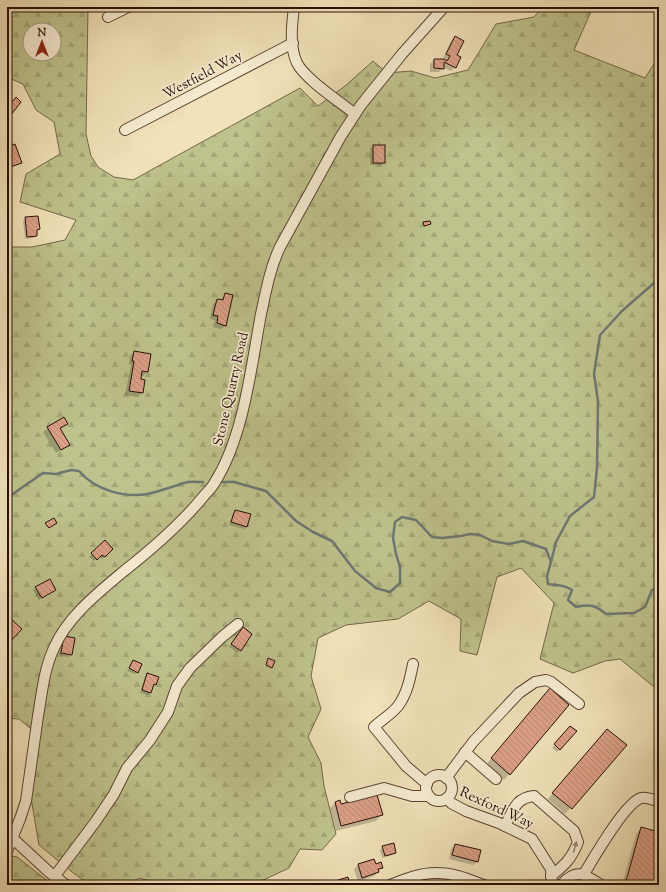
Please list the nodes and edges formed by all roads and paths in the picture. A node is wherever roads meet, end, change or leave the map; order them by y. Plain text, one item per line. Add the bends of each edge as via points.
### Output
1 (128, 7) edge
2 (294, 7) edge
3 (444, 7) edge
4 (108, 17) dead end
5 (293, 43) junction
6 (355, 114) junction
7 (125, 130) dead end
8 (238, 624) dead end
9 (413, 664) dead end
10 (579, 704) dead end
11 (465, 752) junction
12 (446, 778) junction
13 (496, 779) dead end
14 (427, 784) junction
15 (429, 796) junction
16 (350, 797) dead end
17 (447, 798) junction
18 (659, 802) edge
19 (505, 826) junction
20 (9, 835) edge
21 (7, 851) edge
22 (584, 874) junction
23 (54, 877) junction
24 (552, 880) edge
25 (66, 885) edge
26 (390, 885) edge
27 (484, 885) edge
28 (561, 885) edge
29 (601, 885) edge

1 - 4 street
2 - 5 street
3 - 6 street, Stone Quarry Road via 402,54
5 - 6 street via 297,63 303,71
5 - 7 street, Westfield Way
6 - 20 street, Stone Quarry Road via 274,261 243,410 232,450 215,483 190,513 77,614 54,647 43,685 26,801 20,819
8 - 23 street via 190,668 177,686 168,712 154,734 128,768 96,821
9 - 14 street via 408,687 397,706 374,727 406,766
10 - 11 street via 551,682 535,682 519,693
11 - 12 street
11 - 13 street
12 - 14 street, Rexford Way via 437,775
12 - 17 street, Rexford Way via 452,786
14 - 15 street
15 - 16 street, Rexford Way via 412,796 384,788
15 - 17 street, Rexford Way via 441,801
17 - 19 street, Rexford Way via 466,811
18 - 22 street via 641,798 631,805 604,840
19 - 24 street, Rexford Way via 532,839 551,869
24 -> 19 street via 573,854 578,842 574,831 534,796 521,800 513,808
20 - 21 street, Stone Quarry Road
20 - 23 street
22 - 28 street via 576,874
22 - 29 street
23 - 25 street
26 - 27 street via 403,879 439,873

